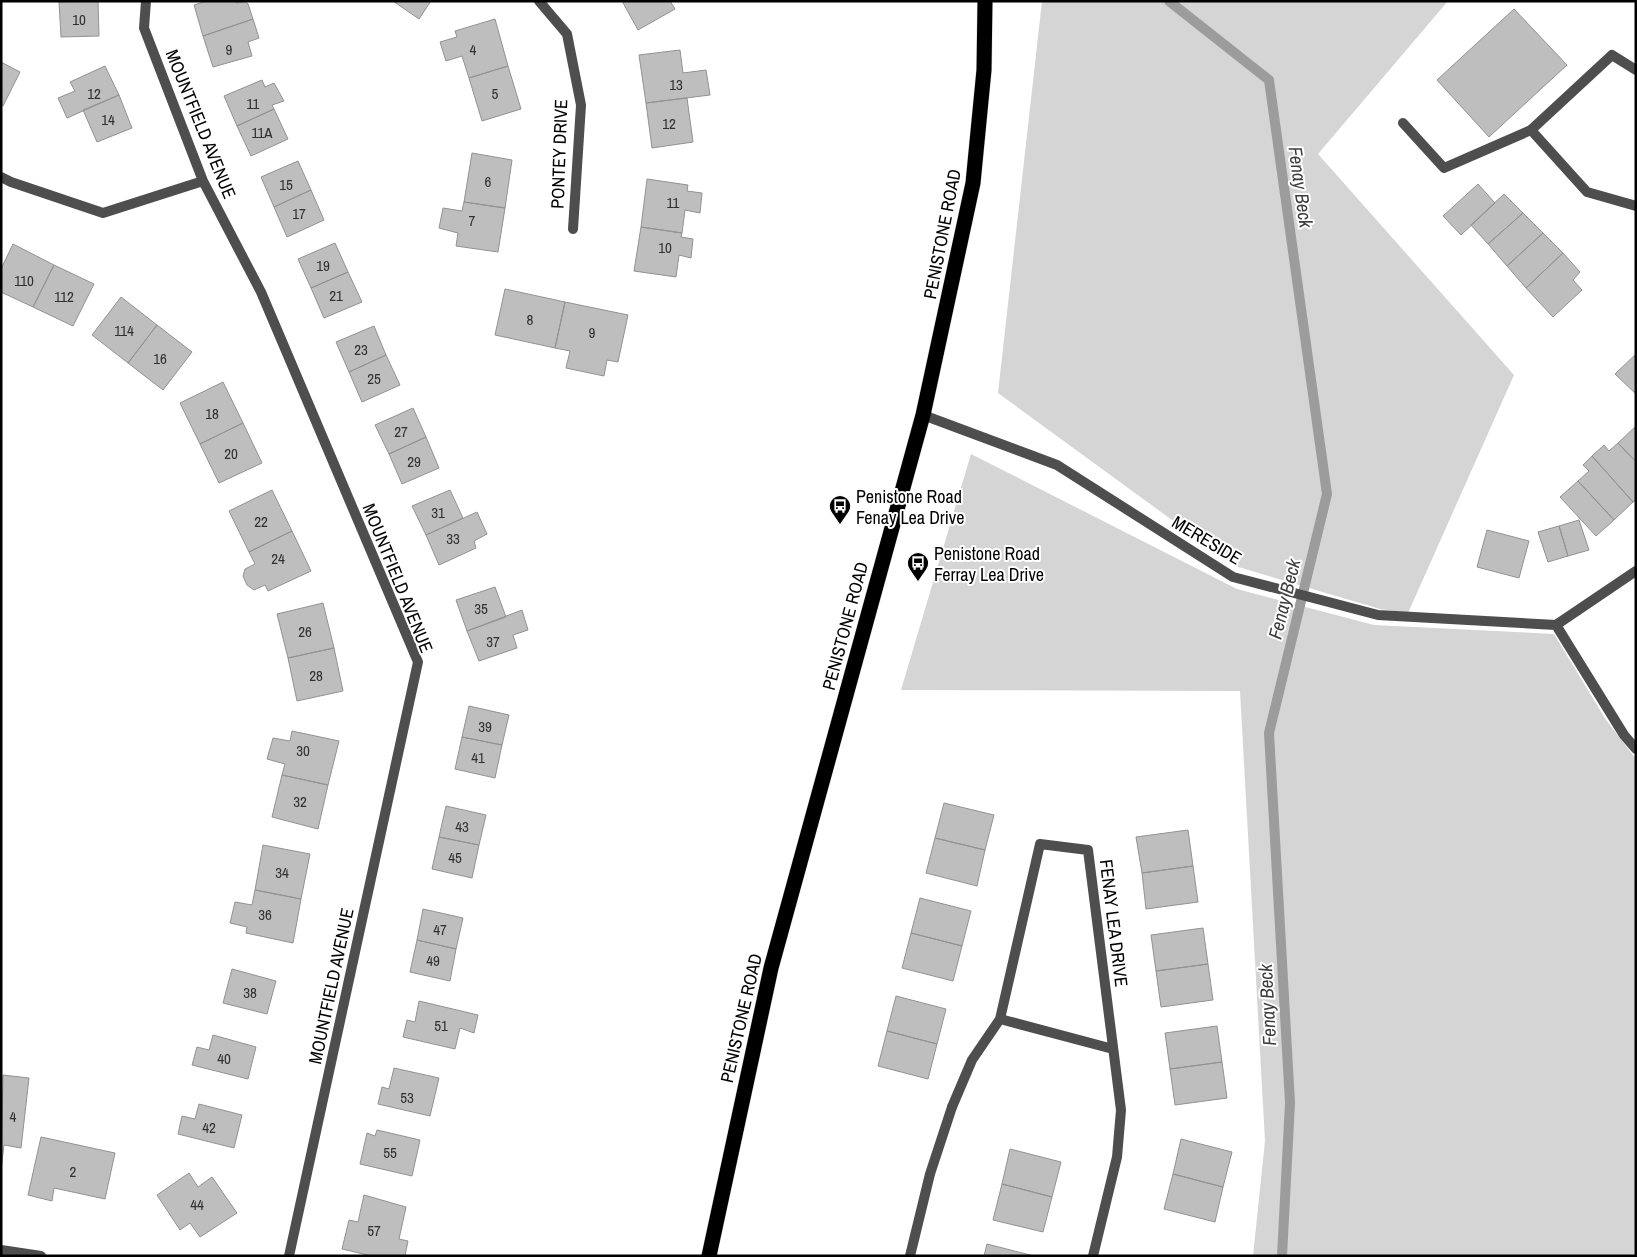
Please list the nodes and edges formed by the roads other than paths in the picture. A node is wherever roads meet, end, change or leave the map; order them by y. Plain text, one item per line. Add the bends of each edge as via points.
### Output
1 (146, 1) edge
2 (539, 1) edge
3 (985, 1) edge
4 (1636, 70) edge
5 (1403, 124) dead end
6 (1531, 130) junction
7 (1, 177) edge
8 (203, 181) junction
9 (1636, 206) edge
10 (573, 229) dead end
11 (922, 415) junction
12 (1636, 571) edge
13 (1556, 625) junction
14 (1636, 749) edge
15 (1000, 1019) junction
16 (1113, 1049) junction
17 (1, 1250) edge
18 (41, 1256) edge
19 (289, 1256) edge
20 (709, 1256) edge
21 (910, 1256) edge
22 (1093, 1256) edge

1 - 8 street, MOUNTFIELD AVENUE via 144,28
2 - 10 street, PONTEY DRIVE via 567,34 581,105
3 - 11 highway, PENISTONE ROAD via 984,70 973,184
4 - 6 street via 1612,55
5 - 6 street via 1444,168
6 - 9 street via 1587,192
7 - 8 street via 103,213
8 - 19 street, MOUNTFIELD AVENUE via 261,292 418,662
11 - 13 street, MERESIDE via 1057,465 1233,577 1378,615
11 - 20 highway, PENISTONE ROAD via 771,968
12 - 13 street
13 - 14 street
15 - 16 street
15 - 16 street, FENAY LEA DRIVE via 1040,844 1088,850
15 - 21 street, FENAY LEA DRIVE via 972,1060 952,1107 930,1174
16 - 22 street, FENAY LEA DRIVE via 1121,1110 1117,1157
17 - 18 street

